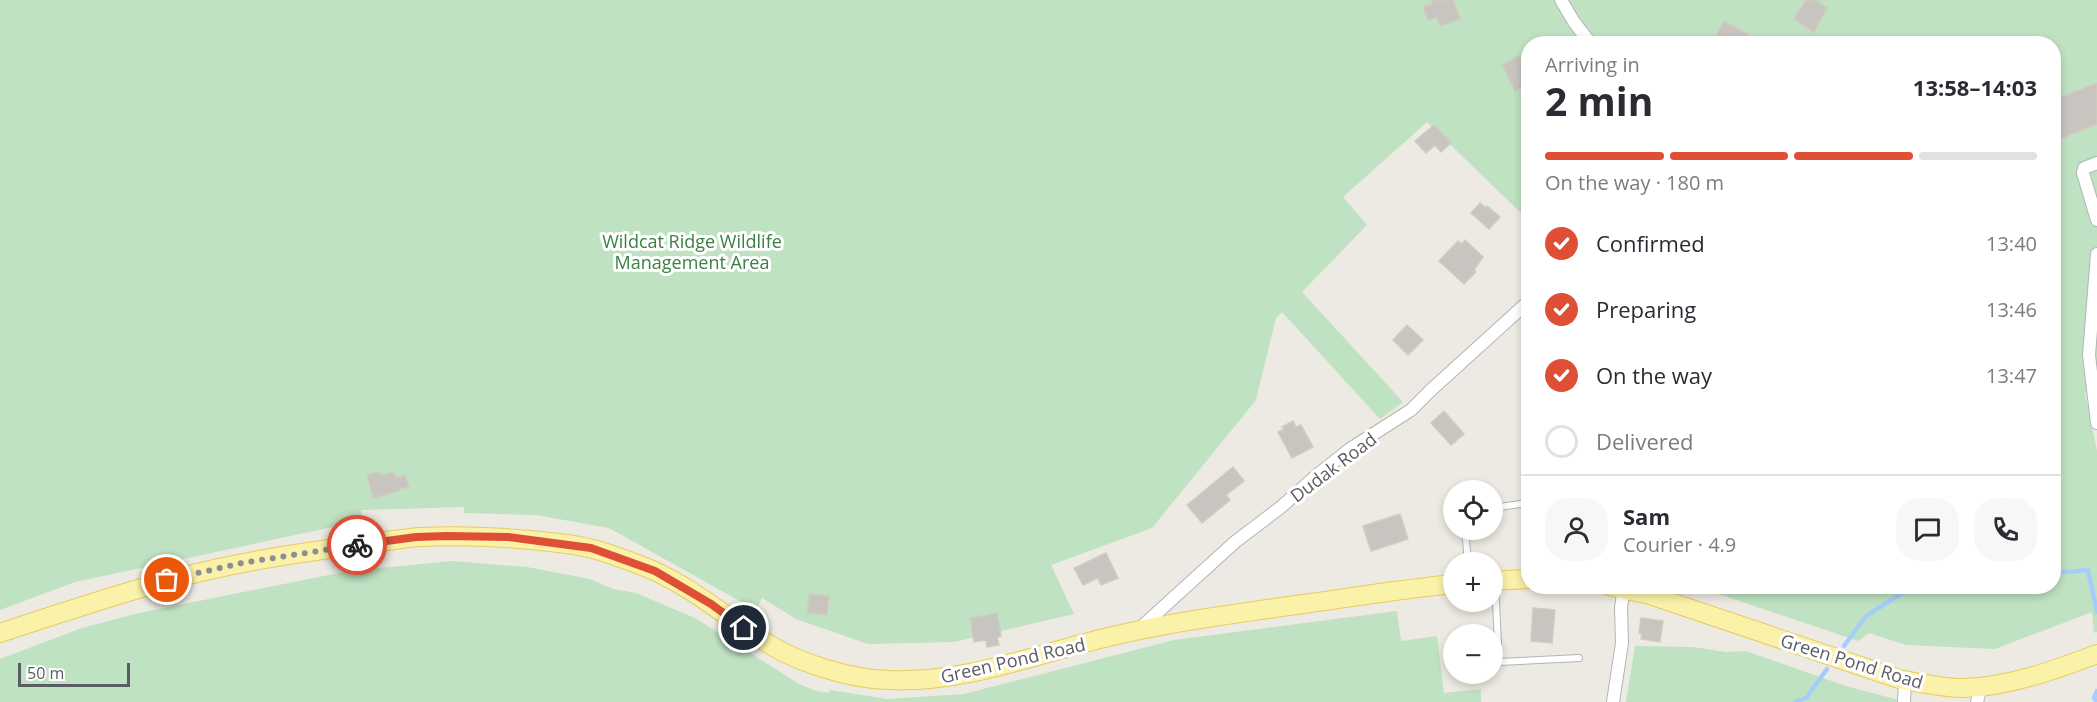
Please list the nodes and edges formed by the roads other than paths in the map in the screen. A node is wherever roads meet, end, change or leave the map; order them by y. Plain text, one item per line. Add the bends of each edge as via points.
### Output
1 (1561, 0) edge
2 (1585, 36) edge
3 (2097, 163) edge
4 (2097, 220) edge
5 (2097, 254) edge
6 (2094, 304) edge
7 (1521, 308) edge
8 (2097, 423) edge
9 (1521, 504) edge
10 (1503, 506) edge
11 (1521, 579) edge
12 (1503, 580) edge
13 (1443, 585) edge
14 (1620, 594) edge
15 (1646, 594) edge
16 (1495, 612) edge
17 (1137, 630) junction
18 (0, 633) edge
19 (2097, 654) edge
20 (1579, 658) dead end
21 (1905, 680) junction
22 (1979, 694) edge
23 (1613, 702) edge
24 (1904, 702) edge

1 - 2 street
3 - 4 street via 2084,168 2083,173
5 - 6 street
6 - 8 street via 2088,355
7 - 17 street, Dudak Road via 1411,410 1316,476
9 - 10 lane
11 - 12 main road
13 - 17 main road, Green Pond Road
14 - 23 street via 1622,643
15 - 21 main road, Green Pond Road
16 - 20 lane via 1499,662
17 - 18 main road, Green Pond Road via 976,672 921,680 884,680 851,675 777,649 655,571 591,548 508,537 447,536 416,537 242,563 132,590
19 - 22 main road, Green Pond Road
21 - 22 main road, Green Pond Road
21 - 24 street

